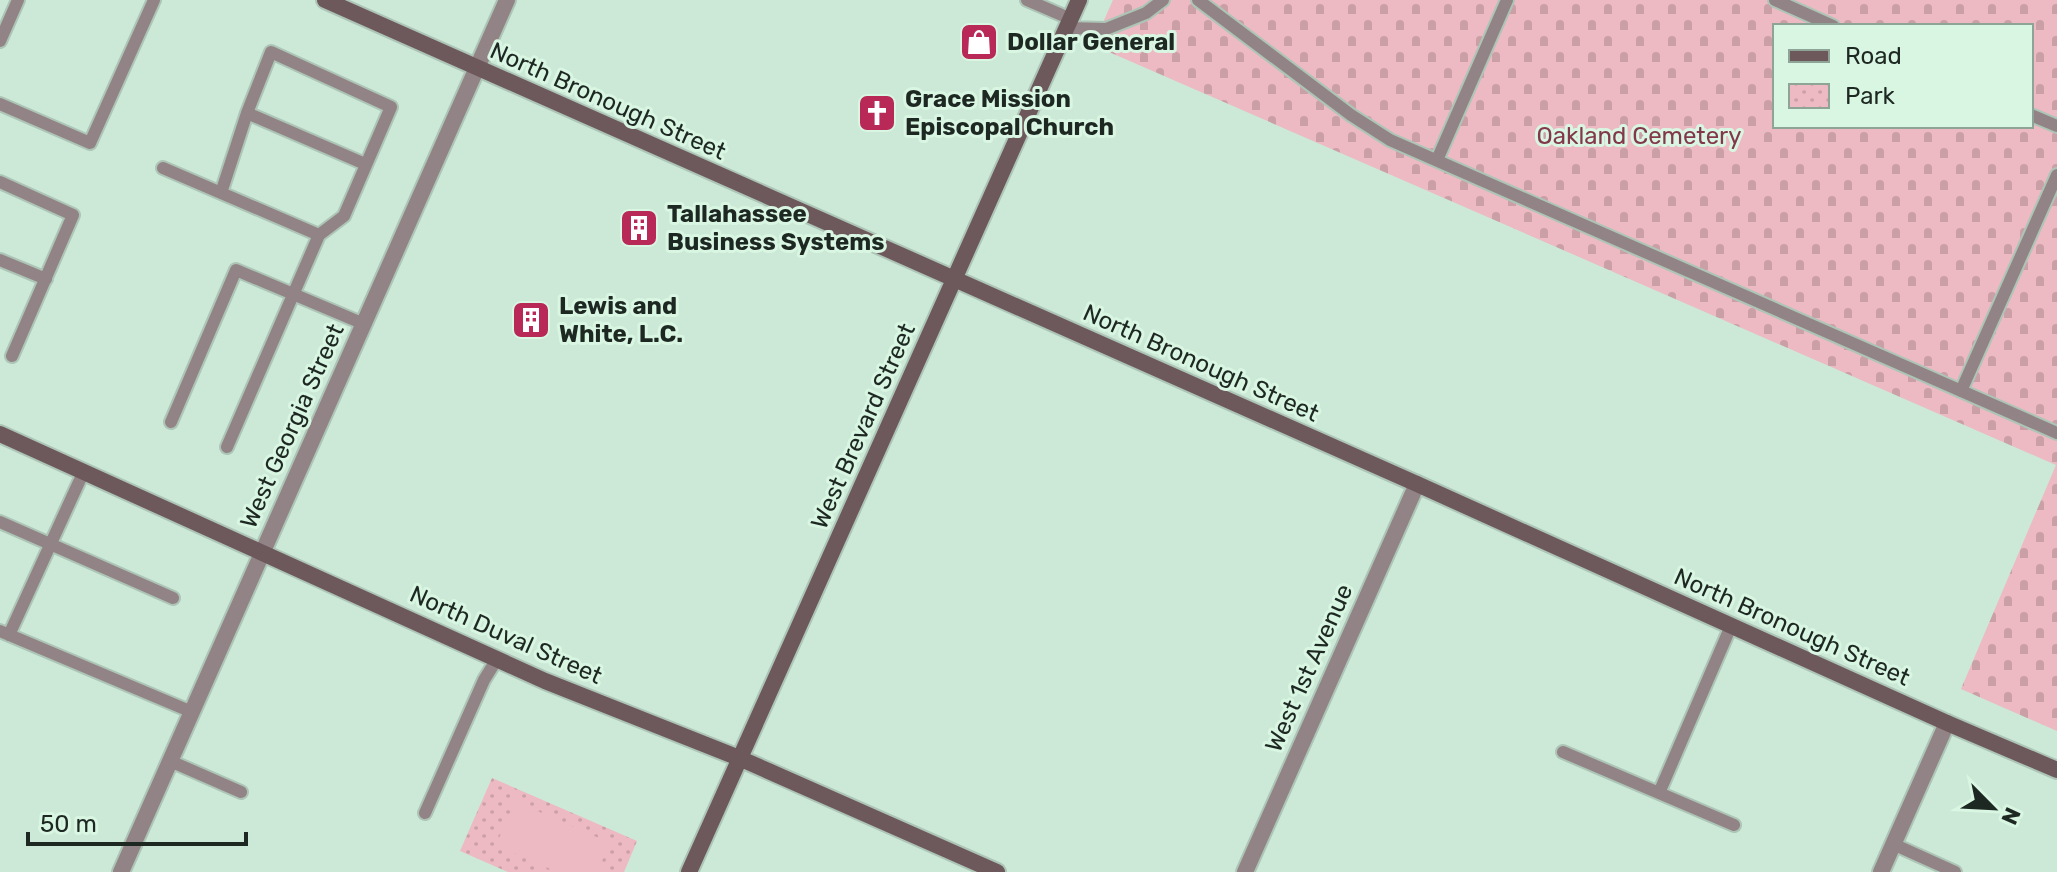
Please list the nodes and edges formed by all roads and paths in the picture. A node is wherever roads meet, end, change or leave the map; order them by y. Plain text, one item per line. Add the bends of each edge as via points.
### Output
1 (18, 0) edge
2 (154, 0) edge
3 (325, 0) edge
4 (507, 0) edge
5 (1027, 0) edge
6 (1079, 0) edge
7 (1163, 0) edge
8 (1198, 0) edge
9 (1507, 0) edge
10 (1775, 0) edge
11 (1069, 23) junction
12 (1829, 24) edge
13 (0, 41) edge
14 (476, 69) junction
15 (0, 104) edge
16 (247, 113) junction
17 (2033, 116) edge
18 (2057, 126) edge
19 (1437, 160) junction
20 (365, 164) junction
21 (163, 168) dead end
22 (2057, 175) edge
23 (0, 182) edge
24 (221, 193) junction
25 (319, 235) junction
26 (0, 260) edge
27 (46, 279) junction
28 (956, 280) junction
29 (293, 294) junction
30 (364, 324) junction
31 (12, 356) dead end
32 (1961, 391) junction
33 (171, 422) dead end
34 (2057, 433) edge
35 (0, 434) edge
36 (227, 447) dead end
37 (84, 471) junction
38 (1417, 484) junction
39 (0, 522) edge
40 (50, 544) junction
41 (262, 553) junction
42 (173, 598) dead end
43 (1731, 626) junction
44 (4, 633) edge
45 (497, 659) junction
46 (192, 712) junction
47 (1947, 723) junction
48 (1563, 752) dead end
49 (739, 758) junction
50 (170, 761) junction
51 (2057, 770) edge
52 (241, 792) dead end
53 (1659, 793) junction
54 (425, 813) dead end
55 (1734, 825) dead end
56 (1893, 844) junction
57 (121, 872) edge
58 (689, 872) edge
59 (997, 872) edge
60 (1245, 872) edge
61 (1881, 872) edge
62 (1955, 872) edge

1 - 13 lane
2 - 15 lane via 90,143
3 - 14 main road, North Bronough Street
4 - 14 street, West Georgia Street
5 - 11 lane
6 - 11 main road, West Brevard Street
7 - 11 lane via 1106,29
8 - 19 lane via 1351,115 1390,140
9 - 19 lane
10 - 12 lane
11 - 28 main road, West Brevard Street
14 - 28 main road, North Bronough Street
14 - 30 street, West Georgia Street
16 - 20 lane
16 - 20 lane via 271,52 391,107
16 - 24 lane
17 - 18 lane
19 - 32 lane
20 - 25 lane via 344,216
21 - 24 lane
22 - 32 lane
23 - 27 lane via 73,215
24 - 25 lane
25 - 29 lane
26 - 27 lane
27 - 31 lane
28 - 38 main road, North Bronough Street
28 - 49 main road, West Brevard Street
29 - 30 lane
29 - 33 lane via 236,270
29 - 36 lane
30 - 41 street, West Georgia Street
32 - 34 lane
35 - 37 main road, North Duval Street
37 - 40 lane
37 - 41 main road, North Duval Street
38 - 43 main road, North Bronough Street
38 - 60 street, West 1st Avenue
39 - 40 lane
40 - 42 lane
40 - 44 lane
41 - 45 main road, North Duval Street
41 - 46 street, West Georgia Street
43 - 47 main road, North Bronough Street
43 - 53 lane
44 - 46 lane
45 - 49 main road, North Duval Street
45 - 54 lane
46 - 50 street, West Georgia Street
47 - 51 main road, North Bronough Street
47 - 56 street
48 - 53 lane
49 - 58 main road, West Brevard Street
49 - 59 main road, North Duval Street
50 - 52 lane
50 - 57 street, West Georgia Street
53 - 55 lane
56 - 61 street
56 - 62 lane

